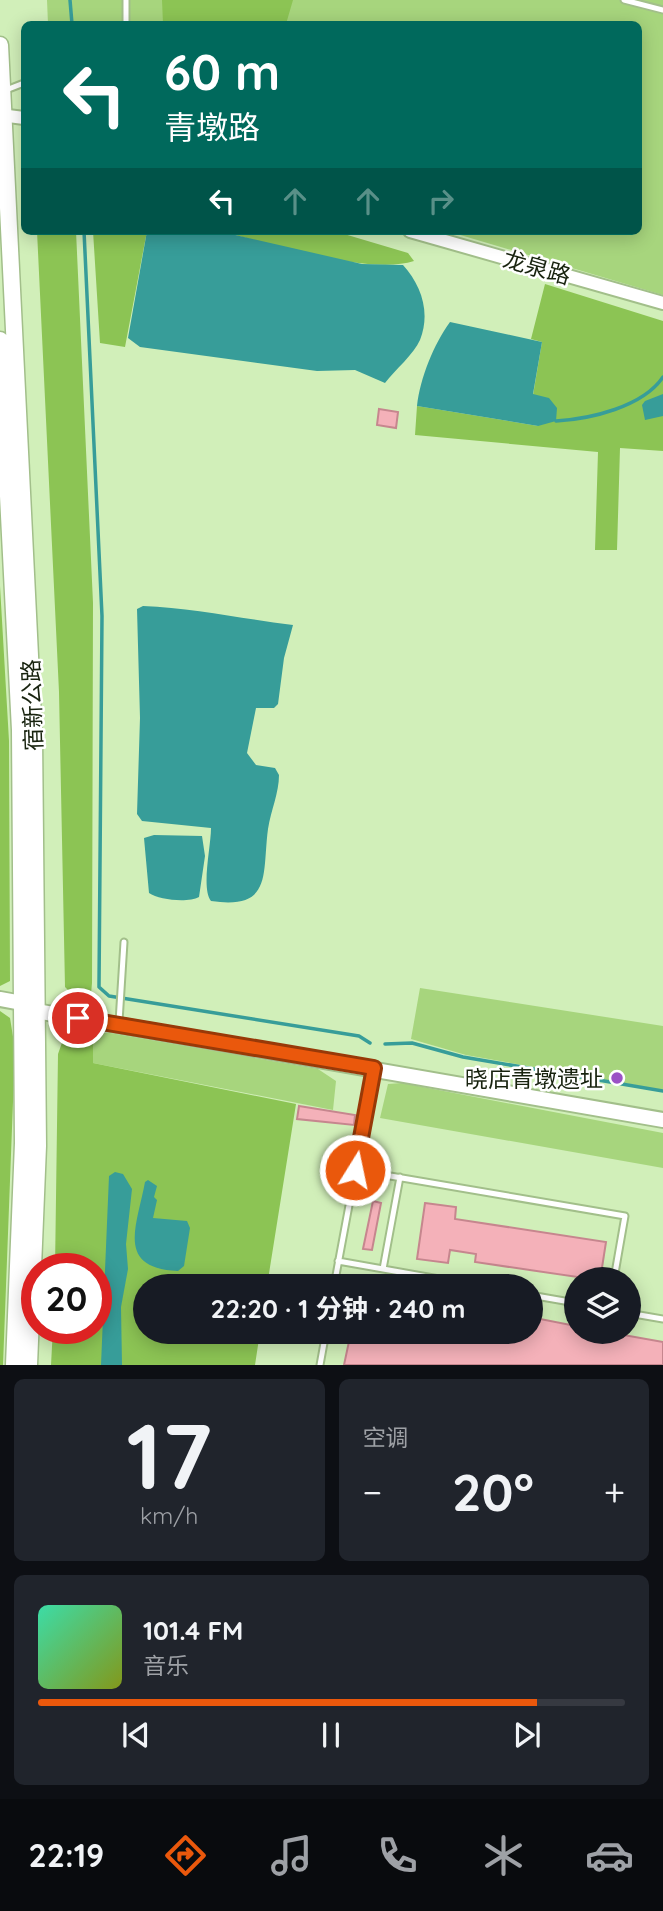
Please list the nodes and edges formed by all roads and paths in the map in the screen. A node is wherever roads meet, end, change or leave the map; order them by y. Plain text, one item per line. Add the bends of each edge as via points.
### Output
1 (126, 0) edge
2 (624, 0) edge
3 (663, 10) edge
4 (126, 21) edge
5 (0, 45) edge
6 (21, 84) edge
7 (1, 92) edge
8 (2, 115) edge
9 (21, 118) edge
10 (424, 235) edge
11 (663, 303) edge
12 (0, 340) edge
13 (124, 942) dead end
14 (0, 999) edge
15 (29, 1007) junction
16 (119, 1025) junction
17 (374, 1068) junction
18 (663, 1120) edge
19 (355, 1170) junction
20 (400, 1177) junction
21 (338, 1261) junction
22 (616, 1267) edge
23 (383, 1269) junction
24 (336, 1274) edge
25 (411, 1274) edge
26 (543, 1297) edge
27 (564, 1301) edge
28 (641, 1315) edge
29 (663, 1319) edge
30 (324, 1344) edge
31 (14, 1365) edge
32 (29, 1365) edge
33 (320, 1365) edge

1 - 4 lane
2 - 3 lane
5 - 7 highway, 宿新公路
6 - 7 lane
7 - 8 highway, 宿新公路
8 - 9 street
8 - 15 highway, 宿新公路 via 34,737
10 - 11 street, 龙泉路
12 - 15 highway, 宿新公路
13 - 16 lane
14 - 15 main road
15 - 16 main road
15 - 31 highway, 宿新公路
15 - 32 highway, 宿新公路 via 38,1146
16 - 17 main road
17 - 18 main road
17 - 19 lane
19 - 20 lane
19 - 21 lane
20 - 22 lane via 625,1216
20 - 23 lane
21 - 23 lane
21 - 24 lane
23 - 25 lane
26 - 27 lane
28 - 29 lane
30 - 33 lane

